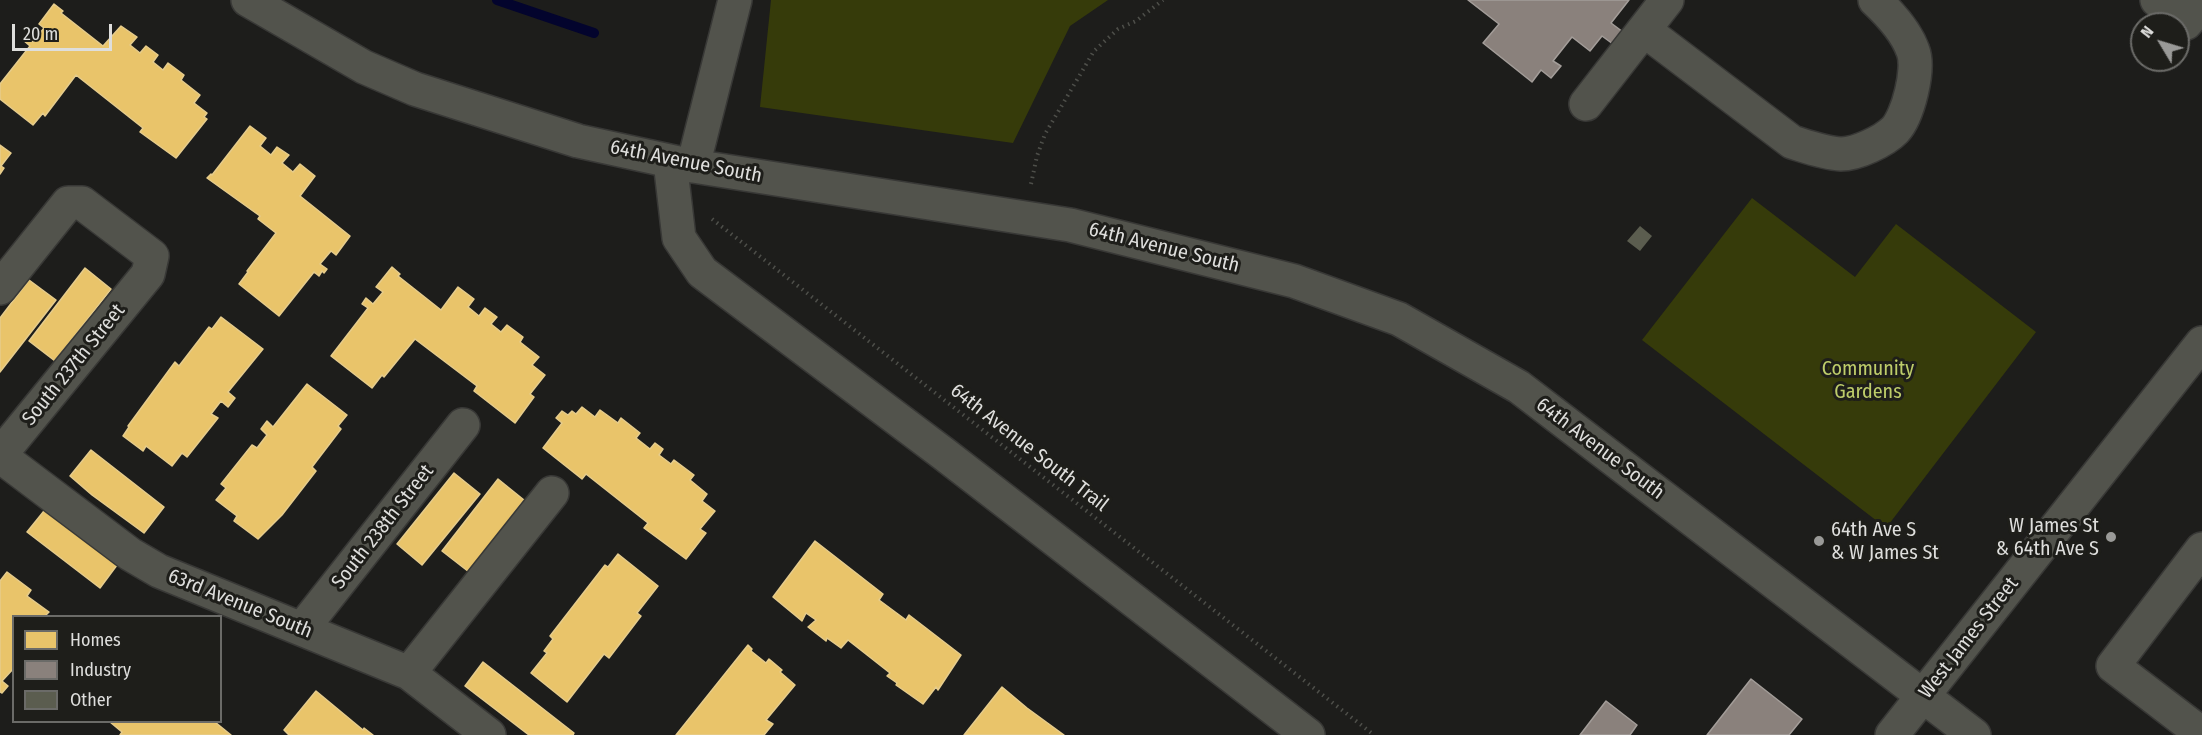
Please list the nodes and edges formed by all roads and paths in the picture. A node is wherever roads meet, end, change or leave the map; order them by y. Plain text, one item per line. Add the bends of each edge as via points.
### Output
1 (248, 0) edge
2 (735, 0) edge
3 (1163, 0) edge
4 (1667, 0) edge
5 (1875, 0) edge
6 (2157, 0) edge
7 (2194, 13) edge
8 (1644, 30) junction
9 (1586, 105) dead end
10 (682, 163) junction
11 (1023, 217) junction
12 (710, 218) dead end
13 (0, 288) edge
14 (2202, 343) edge
15 (463, 425) dead end
16 (0, 455) edge
17 (552, 493) dead end
18 (2202, 549) edge
19 (302, 629) junction
20 (410, 673) junction
21 (1923, 696) junction
22 (2197, 718) edge
23 (489, 735) edge
24 (1308, 735) edge
25 (1374, 735) edge
26 (1892, 735) edge
27 (1974, 735) edge

1 - 10 street, 64th Avenue South via 364,67 415,90 578,141
2 - 10 street
3 - 11 path via 1136,21 1118,29 1094,51 1045,134
4 - 8 street
5 - 8 street via 1893,17 1914,52 1914,79 1896,128 1876,144 1844,154 1792,142
6 - 7 street
8 - 9 street
10 - 11 street, 64th Avenue South
10 - 24 street via 680,238 702,272
11 - 21 street, 64th Avenue South via 1070,225 1294,281 1399,319 1519,387
12 - 25 path, 64th Avenue South Trail
13 - 16 street, South 237th Street via 68,203 82,203 152,256 148,274
14 - 21 street, West James Street
15 - 19 street, South 238th Street
16 - 19 street, 63rd Avenue South via 130,554 159,571
17 - 20 street
18 - 22 street via 2113,666
19 - 20 street, 63rd Avenue South
20 - 23 street, 63rd Avenue South
21 - 26 street, West James Street
21 - 27 street, 64th Avenue South

